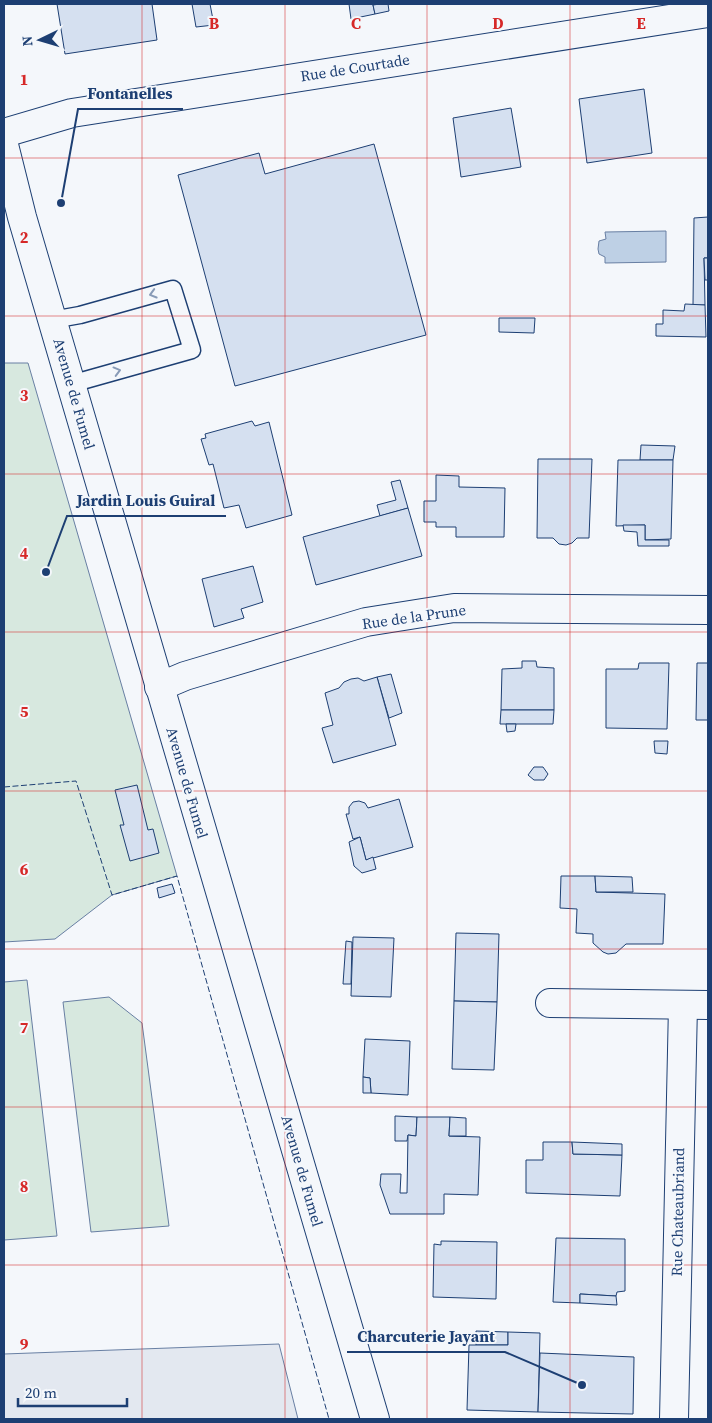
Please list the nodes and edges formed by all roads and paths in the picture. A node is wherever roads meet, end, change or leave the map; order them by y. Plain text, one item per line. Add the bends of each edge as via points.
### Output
1 (666, 12) edge
2 (708, 12) edge
3 (4, 133) edge
4 (4, 145) edge
5 (52, 320) junction
6 (71, 384) junction
7 (708, 610) edge
8 (159, 687) junction
9 (550, 1003) dead end
10 (696, 1005) edge
11 (375, 1419) edge
12 (674, 1419) edge

1 - 2 street, Rue de Courtade
1 - 3 street, Rue de Courtade via 72,113
4 - 5 street, Avenue de Fumel
5 - 6 street, Avenue de Fumel
6 -> 5 lane via 192,350 173,289
6 - 8 street, Avenue de Fumel
7 - 8 street, Rue de la Prune via 454,608 366,622 185,676
8 - 11 street, Avenue de Fumel
9 - 10 street, Rue Chateaubriand
10 - 12 street, Rue Chateaubriand

